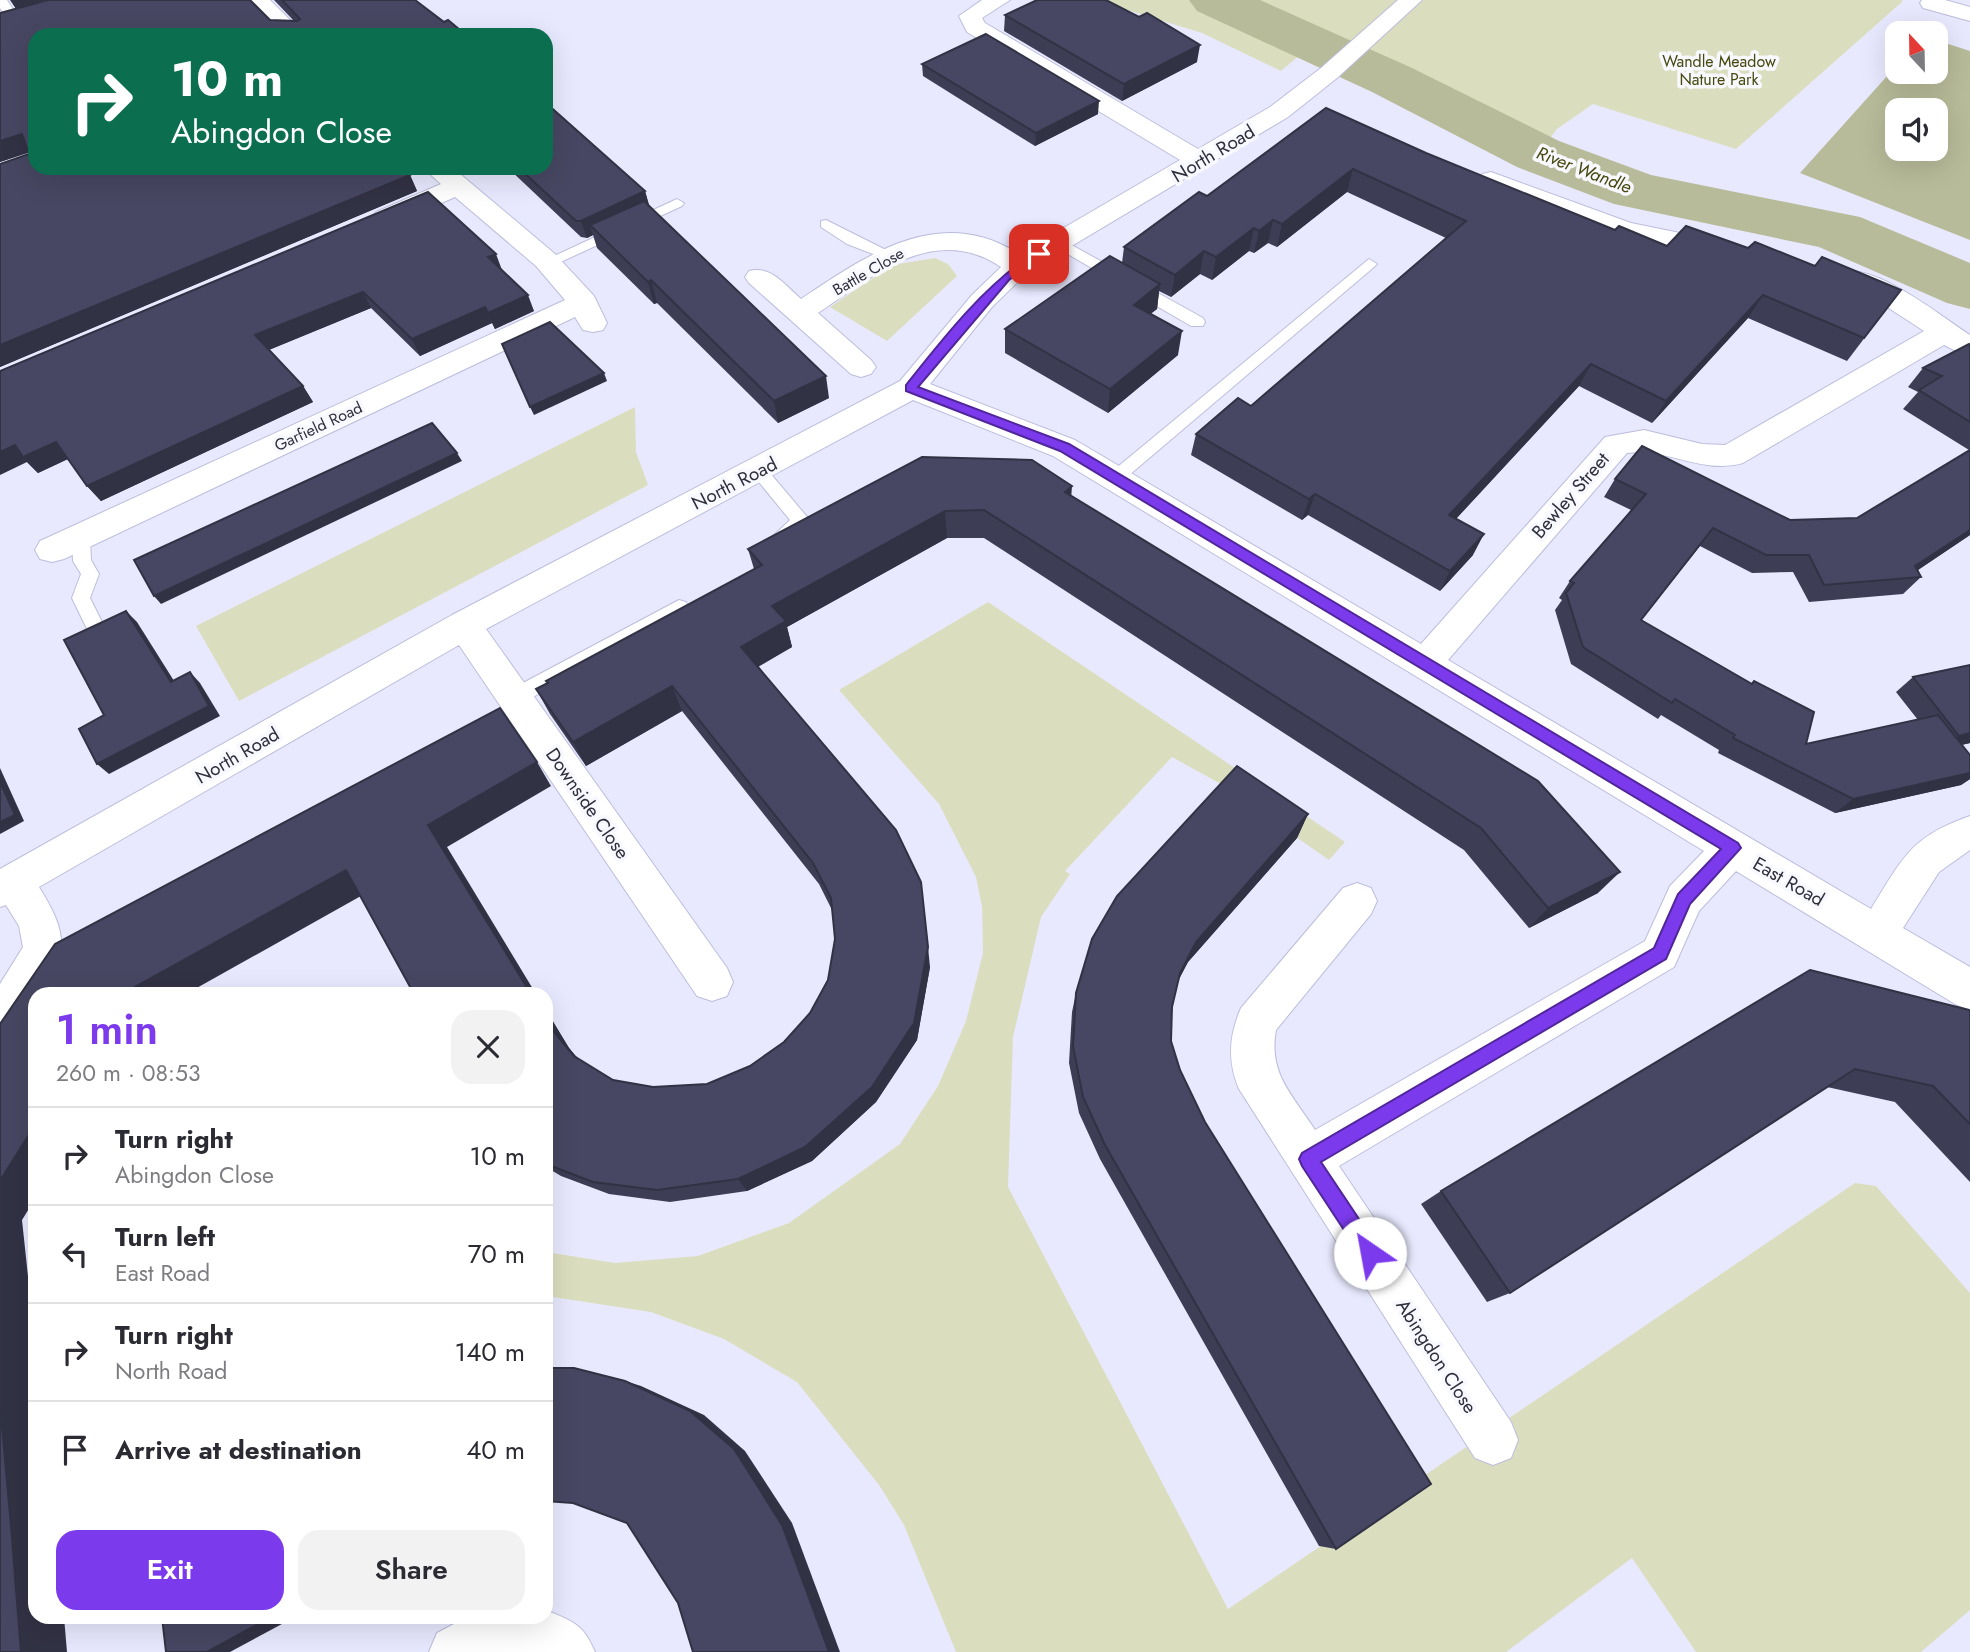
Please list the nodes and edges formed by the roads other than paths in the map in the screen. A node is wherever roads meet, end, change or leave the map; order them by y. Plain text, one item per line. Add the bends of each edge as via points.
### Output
1 (1, 0) edge
2 (257, 0) edge
3 (999, 0) edge
4 (1934, 0) edge
5 (1406, 5) edge
6 (36, 13) edge
7 (1970, 14) edge
8 (7, 21) edge
9 (286, 28) edge
10 (1200, 161) junction
11 (1470, 172) edge
12 (447, 177) edge
13 (677, 203) dead end
14 (826, 224) dead end
15 (356, 230) edge
16 (1059, 243) junction
17 (1753, 255) edge
18 (891, 256) junction
19 (547, 263) junction
20 (1369, 264) dead end
21 (1018, 266) junction
22 (1824, 271) edge
23 (759, 277) dead end
24 (800, 312) junction
25 (1197, 322) dead end
26 (1957, 340) edge
27 (861, 368) dead end
28 (911, 388) junction
29 (758, 470) junction
30 (1115, 478) junction
31 (81, 537) junction
32 (52, 550) dead end
33 (758, 551) edge
34 (679, 607) edge
35 (464, 625) junction
36 (97, 630) edge
37 (1424, 664) junction
38 (515, 698) junction
39 (1970, 833) edge
40 (1732, 848) junction
41 (7, 885) edge
42 (1357, 901) dead end
43 (1878, 933) junction
44 (712, 982) dead end
45 (1970, 990) edge
46 (0, 1018) edge
47 (1308, 1159) junction
48 (1493, 1440) dead end
49 (456, 1652) edge
50 (568, 1652) edge

1 - 8 lane
2 - 9 street
3 - 10 street via 970,16 975,27
4 - 7 street via 1931,3
5 - 10 street, North Road via 1279,112
6 - 8 street
10 - 16 street, North Road
11 - 17 street via 1624,230
12 - 15 street
12 - 19 street, Garfield Road
13 - 19 lane
14 - 18 lane via 852,241
16 - 21 street, North Road
16 - 25 lane
18 - 21 street, Battle Close via 906,248 959,241 983,246
18 - 24 street, Battle Close
19 - 31 street, Garfield Road via 589,313
20 - 30 lane
21 - 28 street, North Road via 982,301
22 - 26 street, Bewley Street via 1877,288
23 - 24 street
24 - 27 street
26 - 37 street, Bewley Street via 1732,455 1702,458 1641,441 1616,445
28 - 29 street, North Road
28 - 30 street, East Road via 1064,447
29 - 33 lane via 799,518 799,525 788,535
29 - 35 street, North Road
30 - 37 street, East Road
31 - 32 street, Garfield Road
31 - 36 lane via 82,561 90,574 81,598
34 - 38 lane
35 - 38 street, Downside Close
35 - 41 street, North Road
37 - 40 street, East Road
38 - 44 street, Downside Close
39 - 43 street via 1952,837 1930,851
40 - 43 street, East Road
40 - 47 street via 1684,899 1660,954
41 - 46 street via 41,935 43,948
42 - 47 street, Abingdon Close via 1256,1022 1251,1050 1254,1074
43 - 45 street, East Road
47 - 48 street, Abingdon Close
49 - 50 street via 518,1625

